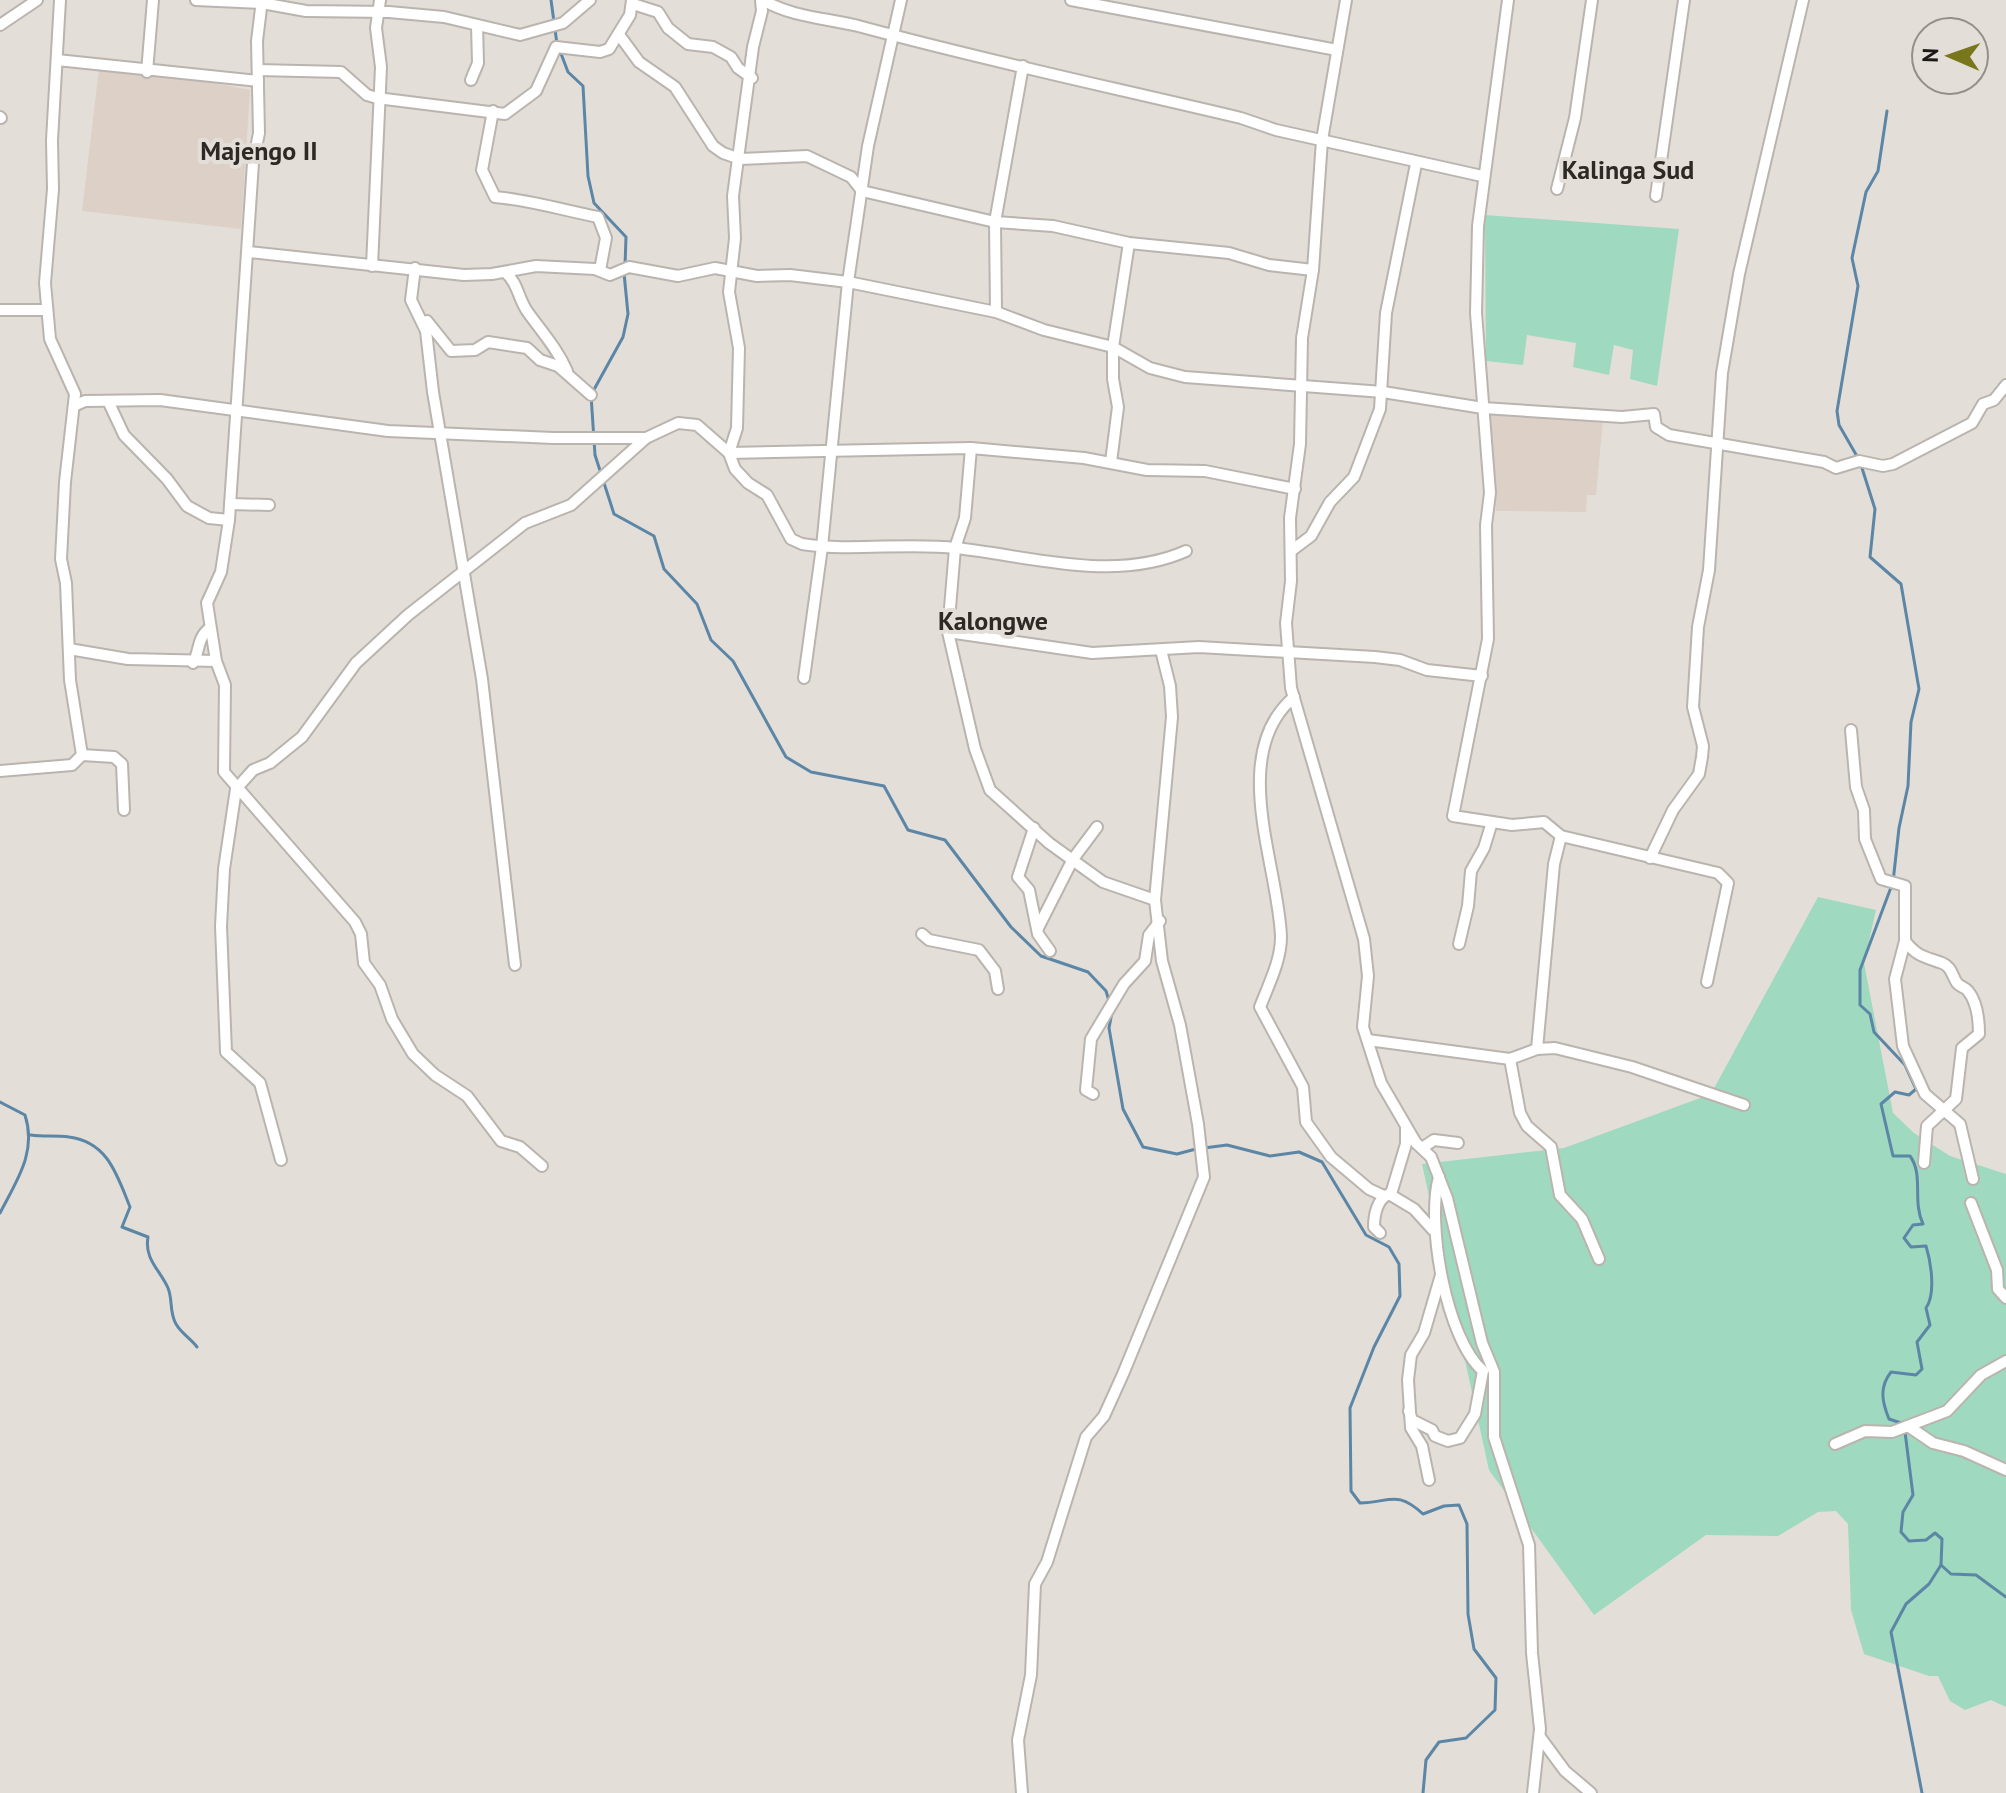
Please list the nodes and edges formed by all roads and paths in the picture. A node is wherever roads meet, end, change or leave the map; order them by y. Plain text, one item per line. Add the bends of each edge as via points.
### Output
1 (37, 0) edge
2 (60, 0) edge
3 (153, 0) edge
4 (199, 0) edge
5 (380, 0) edge
6 (590, 0) edge
7 (762, 0) edge
8 (901, 0) edge
9 (1071, 0) edge
10 (1346, 0) edge
11 (1508, 0) edge
12 (1592, 0) edge
13 (1684, 0) edge
14 (1803, 0) edge
15 (262, 2) edge
16 (632, 2) edge
17 (378, 12) junction
18 (0, 25) edge
19 (477, 25) junction
20 (620, 36) junction
21 (895, 36) junction
22 (1337, 50) junction
23 (57, 60) junction
24 (1023, 66) junction
25 (147, 72) junction
26 (258, 76) junction
27 (752, 78) junction
28 (471, 80) dead end
29 (377, 98) junction
30 (493, 111) junction
31 (1322, 140) junction
32 (740, 159) junction
33 (1416, 164) junction
34 (1482, 176) junction
35 (1557, 189) dead end
36 (862, 191) junction
37 (1656, 196) dead end
38 (995, 222) junction
39 (1129, 243) junction
40 (249, 252) junction
41 (372, 266) junction
42 (415, 268) junction
43 (600, 270) junction
44 (1313, 270) junction
45 (505, 272) junction
46 (730, 273) junction
47 (848, 282) junction
48 (411, 300) junction
49 (0, 310) edge
50 (47, 310) junction
51 (996, 312) junction
52 (1113, 347) junction
53 (570, 379) junction
54 (1300, 384) junction
55 (2006, 385) edge
56 (1383, 392) junction
57 (591, 395) dead end
58 (109, 403) junction
59 (76, 405) junction
60 (1483, 408) junction
61 (237, 409) junction
62 (439, 432) junction
63 (646, 438) junction
64 (1719, 443) junction
65 (971, 448) junction
66 (832, 450) junction
67 (729, 453) junction
68 (1111, 462) junction
69 (1295, 489) junction
70 (230, 504) junction
71 (269, 505) dead end
72 (229, 520) junction
73 (822, 547) junction
74 (955, 548) junction
75 (1186, 551) dead end
76 (1291, 551) junction
77 (462, 568) junction
78 (210, 628) junction
79 (948, 632) junction
80 (69, 649) junction
81 (1161, 650) junction
82 (1287, 654) junction
83 (216, 661) junction
84 (193, 663) junction
85 (1482, 676) junction
86 (804, 678) dead end
87 (1294, 697) junction
88 (1851, 730) dead end
89 (82, 755) junction
90 (0, 771) edge
91 (236, 789) junction
92 (124, 810) dead end
93 (1492, 822) junction
94 (1097, 827) dead end
95 (1034, 828) junction
96 (1561, 836) junction
97 (1650, 858) junction
98 (1073, 859) junction
99 (1155, 900) junction
100 (1160, 921) junction
101 (1038, 929) junction
102 (922, 934) dead end
103 (1905, 941) junction
104 (1459, 944) dead end
105 (1050, 951) dead end
106 (515, 965) dead end
107 (1707, 982) dead end
108 (998, 989) dead end
109 (1368, 1040) junction
110 (1537, 1049) junction
111 (1510, 1059) junction
112 (1093, 1094) dead end
113 (1744, 1105) dead end
114 (1944, 1111) junction
115 (1406, 1126) junction
116 (1458, 1143) dead end
117 (1422, 1148) junction
118 (281, 1160) dead end
119 (1924, 1163) dead end
120 (542, 1166) dead end
121 (1439, 1177) junction
122 (1973, 1179) dead end
123 (1388, 1195) junction
124 (1971, 1203) dead end
125 (1380, 1233) dead end
126 (1437, 1235) junction
127 (1599, 1259) dead end
128 (1442, 1269) junction
129 (2006, 1298) edge
130 (1482, 1343) junction
131 (2006, 1361) edge
132 (1483, 1371) junction
133 (1409, 1411) junction
134 (1493, 1419) junction
135 (1908, 1426) junction
136 (1835, 1444) dead end
137 (2006, 1470) edge
138 (1429, 1480) dead end
139 (1540, 1737) junction
140 (1022, 1793) edge
141 (1533, 1793) edge
142 (1591, 1793) edge

1 - 18 street
2 - 23 street
3 - 25 street
4 - 15 street
5 - 17 street
6 - 19 street via 563,23 520,35
7 - 21 street via 798,15
7 - 27 street
8 - 21 street
9 - 22 street
10 - 22 street
11 - 34 street
12 - 35 street via 1575,118
13 - 37 street
14 - 64 street via 1739,274 1722,373
15 - 17 street via 306,11
15 - 26 street
16 - 20 street
16 - 27 street via 658,12 688,44 713,47 731,57
17 - 19 street
17 - 29 street
19 - 28 street via 478,63
20 - 30 street via 600,52 556,47 536,91 505,114
20 - 32 street via 639,62 675,87 713,146
21 - 24 street
21 - 36 street
22 - 31 street
23 - 25 street
23 - 50 street
24 - 31 street
24 - 38 street
25 - 26 street
26 - 29 street via 341,72
26 - 40 street
27 - 32 street
29 - 30 street
29 - 41 street
30 - 43 street via 482,170 495,197 532,199 598,217 606,238
31 - 33 street
31 - 44 street
32 - 36 street via 807,156 851,177
32 - 46 street
33 - 34 street
33 - 56 street via 1386,313
34 - 60 street via 1476,313
36 - 38 street
36 - 47 street
38 - 39 street via 1053,226
38 - 51 street
39 - 44 street via 1229,253
39 - 52 street
40 - 41 street
40 - 61 street
41 - 42 street
42 - 45 street via 464,275
42 - 48 street
43 - 45 street via 536,266
43 - 46 street via 610,275 629,267 681,276 715,268
44 - 54 street
45 - 53 street
46 - 47 street
46 - 67 street via 739,348 737,428
47 - 51 street
47 - 66 street
48 - 53 street via 451,351 475,350 488,342 527,348
48 - 62 street via 426,331
49 - 50 street
50 - 59 street via 50,339 73,385
51 - 52 street
52 - 54 street via 1165,374
52 - 68 street via 1118,407
53 - 57 street
54 - 56 street
54 - 69 street
55 - 64 street via 1983,404 1972,423 1883,466 1859,461 1836,468
56 - 60 street
56 - 76 street via 1354,477 1330,502 1311,536
58 - 59 street
58 - 61 street via 160,400
58 - 72 street via 124,435 187,506 209,518
59 - 80 street via 61,543
60 - 64 street via 1622,417 1654,414 1656,427 1669,435
60 - 85 street via 1490,511 1488,639
61 - 62 street via 388,431
61 - 70 street
62 - 63 street
62 - 77 street
63 - 67 street via 678,423 697,425
63 - 77 street via 571,505 525,523
64 - 97 street via 1693,707 1702,757 1699,774 1673,810
65 - 66 street
65 - 68 street
65 - 74 street via 965,518
66 - 67 street
66 - 73 street
67 - 73 street via 735,469 775,505 791,539
68 - 69 street via 1162,471 1205,471
69 - 76 street
70 - 71 street
70 - 72 street
72 - 78 street via 221,572 207,603
73 - 74 street
73 - 86 street
74 - 75 street via 1116,566
74 - 79 street
76 - 82 street
77 - 91 street via 356,663 302,737 253,770
77 - 106 street via 491,747
78 - 83 street
78 - 84 street via 199,641
79 - 81 street via 1057,651
79 - 95 street via 955,676 990,790
80 - 84 street
80 - 89 street
81 - 82 street via 1199,647
81 - 99 street via 1172,717
82 - 85 street via 1393,659 1427,670
82 - 87 street
83 - 84 street
83 - 91 street via 225,685 224,772
85 - 93 street via 1452,809 1460,819
87 - 109 street via 1364,939 1368,976 1361,1018
87 - 123 street via 1277,718 1261,765 1260,815 1281,939 1260,1007 1303,1087 1306,1122 1331,1157 1369,1189
88 - 103 street via 1865,839 1881,879 1905,886
89 - 90 street via 72,765
89 - 92 street via 114,757 122,764
91 - 118 street via 221,926 226,1052 260,1083
91 - 120 street via 355,922 364,963 413,1054 467,1096 501,1141 520,1147
93 - 96 street via 1544,822
93 - 104 street via 1470,874
94 - 98 street
95 - 98 street
95 - 101 street via 1018,877 1029,890
96 - 97 street
96 - 110 street
97 - 107 street via 1718,873 1728,883
98 - 99 street via 1103,882
98 - 101 street
99 - 100 street
100 - 112 street via 1149,935 1145,961 1124,984 1091,1039 1086,1090
100 - 140 street via 1162,961 1180,1025 1202,1148 1203,1185 1104,1416 1086,1437 1035,1584 1031,1675 1018,1740
101 - 105 street
102 - 108 street via 979,950 995,971
103 - 114 street via 1895,979 1903,1046 1925,1094
103 - 114 street via 1914,953 1953,972 1968,990 1979,1019 1979,1034 1962,1048 1956,1099
109 - 111 street
109 - 115 street via 1381,1083
110 - 111 street
110 - 113 street via 1555,1048 1632,1067
111 - 127 street via 1520,1113 1551,1147 1560,1195 1582,1219
114 - 119 street via 1927,1126
114 - 122 street via 1960,1124
115 - 117 street
115 - 123 street via 1406,1144
116 - 117 street via 1434,1140
117 - 121 street
121 - 126 street via 1433,1211
121 - 130 street
123 - 125 street via 1374,1218
123 - 126 street via 1414,1209
124 - 129 street via 1997,1270 1998,1289
126 - 128 street
128 - 132 street via 1453,1319 1469,1355
128 - 133 street via 1424,1333 1411,1355
130 - 132 street
130 - 134 street via 1496,1385
131 - 135 street via 1981,1375 1947,1411
132 - 133 street via 1475,1414 1460,1438 1435,1436 1412,1420
132 - 134 street
133 - 138 street
134 - 139 street via 1509,1490 1529,1545
135 - 136 street via 1892,1432 1865,1431
135 - 137 street via 1933,1443
139 - 141 street
139 - 142 street via 1565,1771

